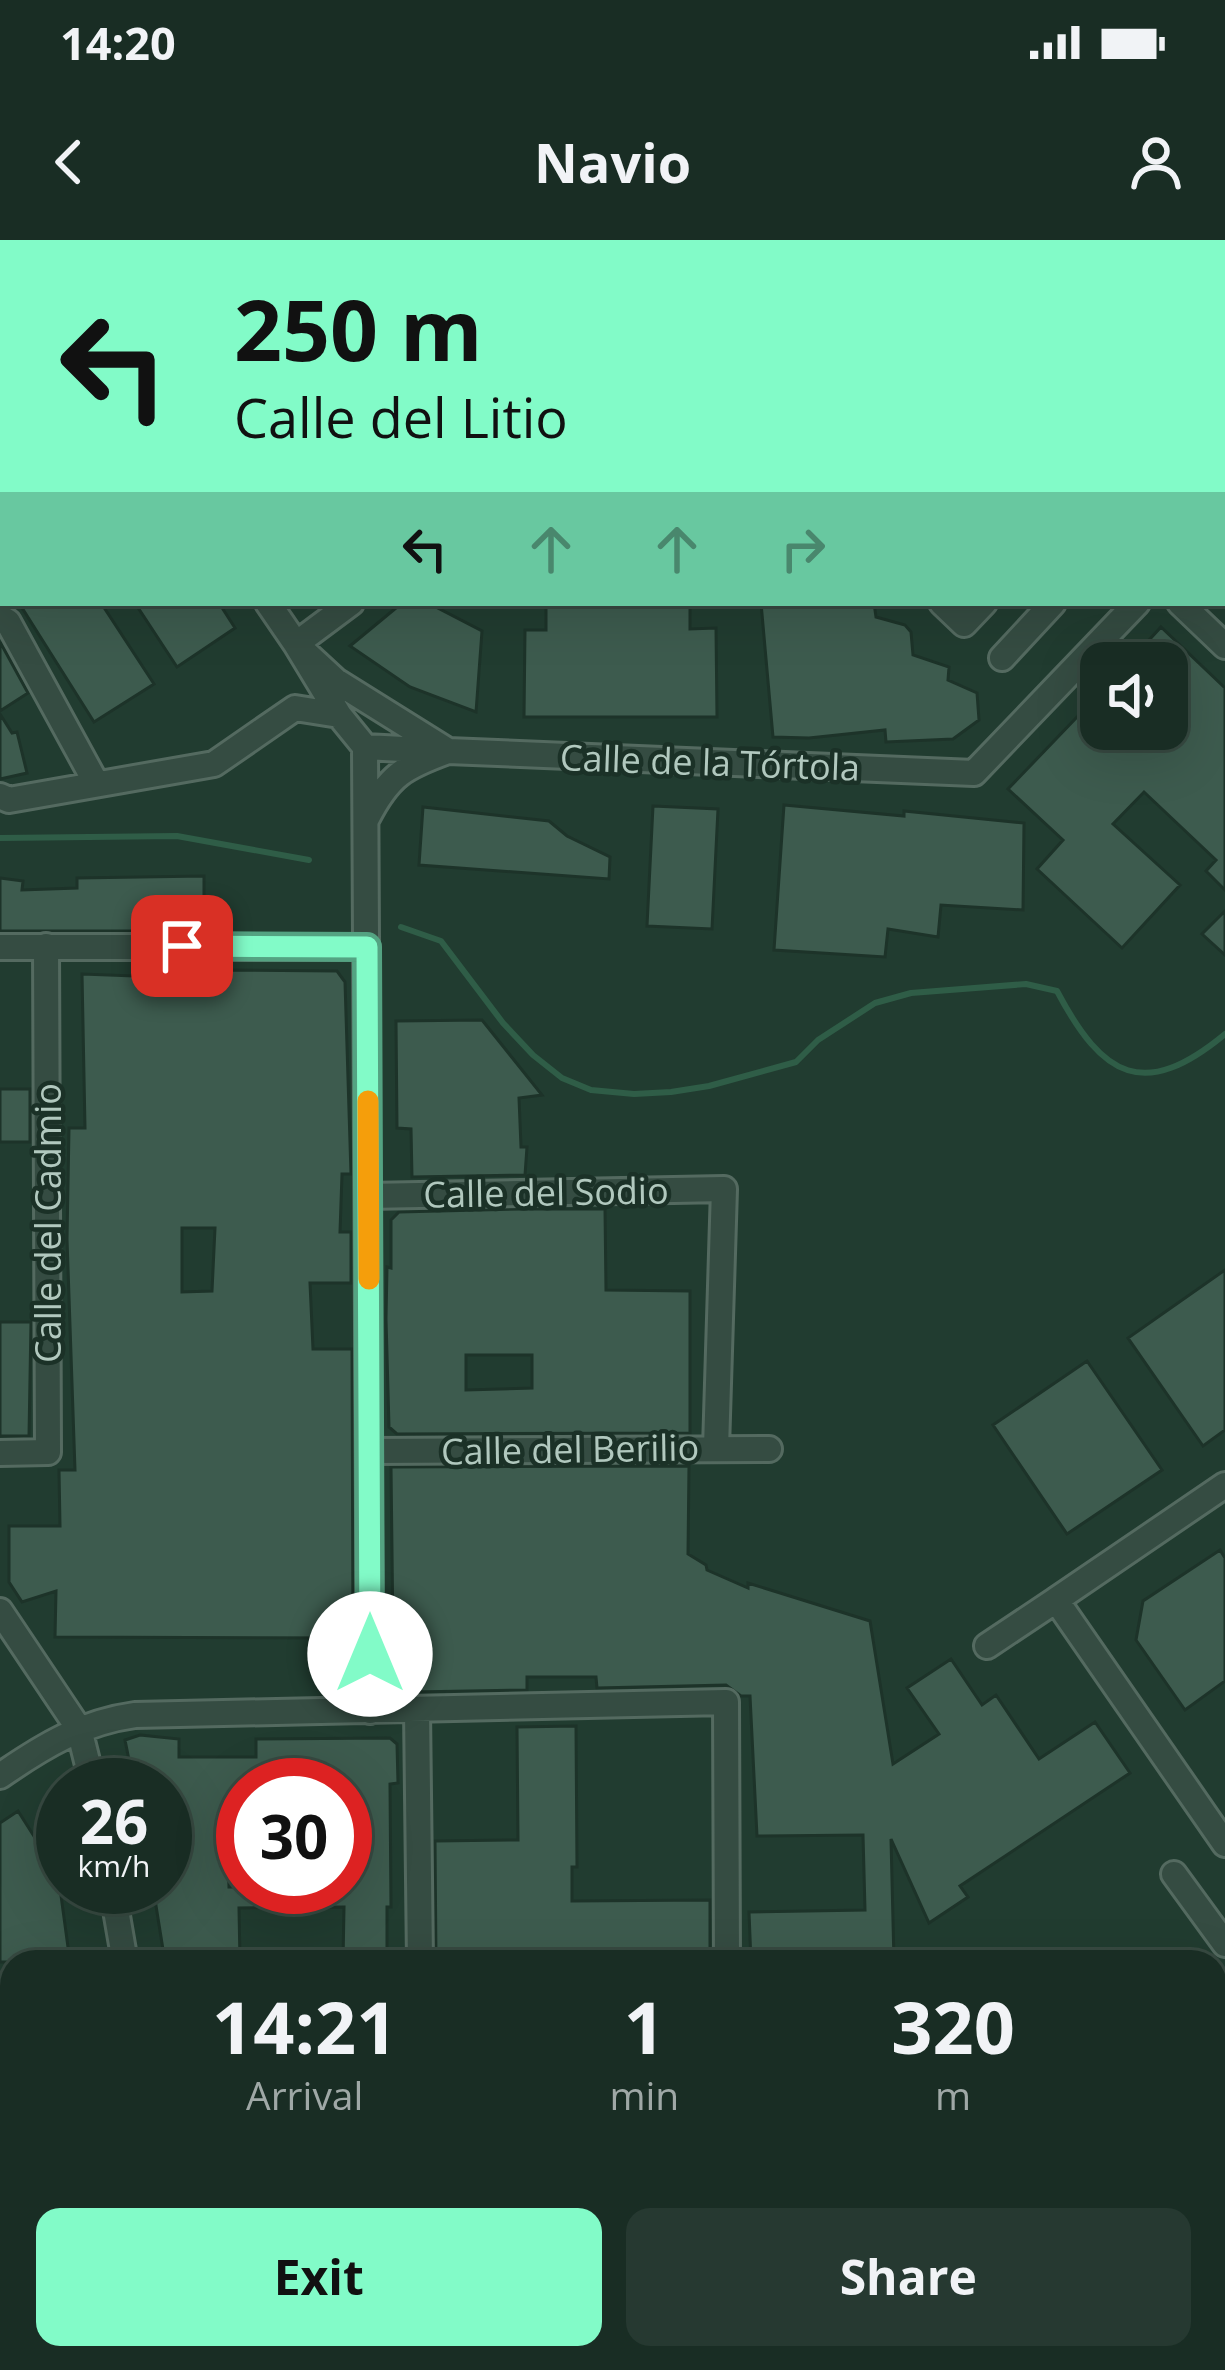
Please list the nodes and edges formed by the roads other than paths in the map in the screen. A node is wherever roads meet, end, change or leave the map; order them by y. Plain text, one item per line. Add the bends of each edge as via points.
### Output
1 (270, 606) edge
2 (347, 606) edge
3 (945, 606) edge
4 (981, 606) edge
5 (1050, 606) edge
6 (1134, 606) edge
7 (1183, 606) edge
8 (0, 617) edge
9 (296, 644) junction
10 (1225, 646) edge
11 (1002, 658) dead end
12 (339, 715) junction
13 (365, 747) junction
14 (448, 752) junction
15 (96, 783) junction
16 (0, 796) edge
17 (366, 820) junction
18 (46, 946) junction
19 (0, 947) edge
20 (367, 947) junction
21 (368, 1196) junction
22 (716, 1448) junction
23 (770, 1449) dead end
24 (370, 1451) junction
25 (0, 1453) edge
26 (1225, 1485) edge
27 (1056, 1600) junction
28 (0, 1611) edge
29 (987, 1646) dead end
30 (417, 1709) junction
31 (370, 1711) junction
32 (80, 1729) junction
33 (87, 1758) edge
34 (0, 1776) edge
35 (1225, 1844) edge
36 (1174, 1874) dead end
37 (117, 1914) edge
38 (1225, 1944) edge
39 (123, 1950) edge
40 (420, 1950) edge
41 (727, 1950) edge

1 - 9 street
2 - 9 street
3 - 4 street via 964,624
5 - 11 street
6 - 14 street, Calle de la Tórtola via 974,773
7 - 10 street
8 - 15 street
9 - 12 street
9 - 14 street via 336,681
12 - 13 street
12 - 15 street via 295,708 214,764
13 - 14 street, Calle de la Tórtola
13 - 17 street
14 - 17 street via 396,774
15 - 16 street
17 - 20 street
18 - 19 street
18 - 20 street
18 - 25 street, Calle del Cadmio via 48,1452
20 - 21 street
21 - 22 street, Calle del Sodio via 724,1189
21 - 24 street
22 - 23 street, Calle del Berilio
22 - 24 street, Calle del Berilio
24 - 31 street
26 - 27 street
27 - 29 street
27 - 35 street
28 - 32 street
30 - 31 street
30 - 40 street
30 - 41 street via 726,1702
31 - 32 street via 134,1715
32 - 33 street
32 - 34 street
36 - 38 street
37 - 39 street

